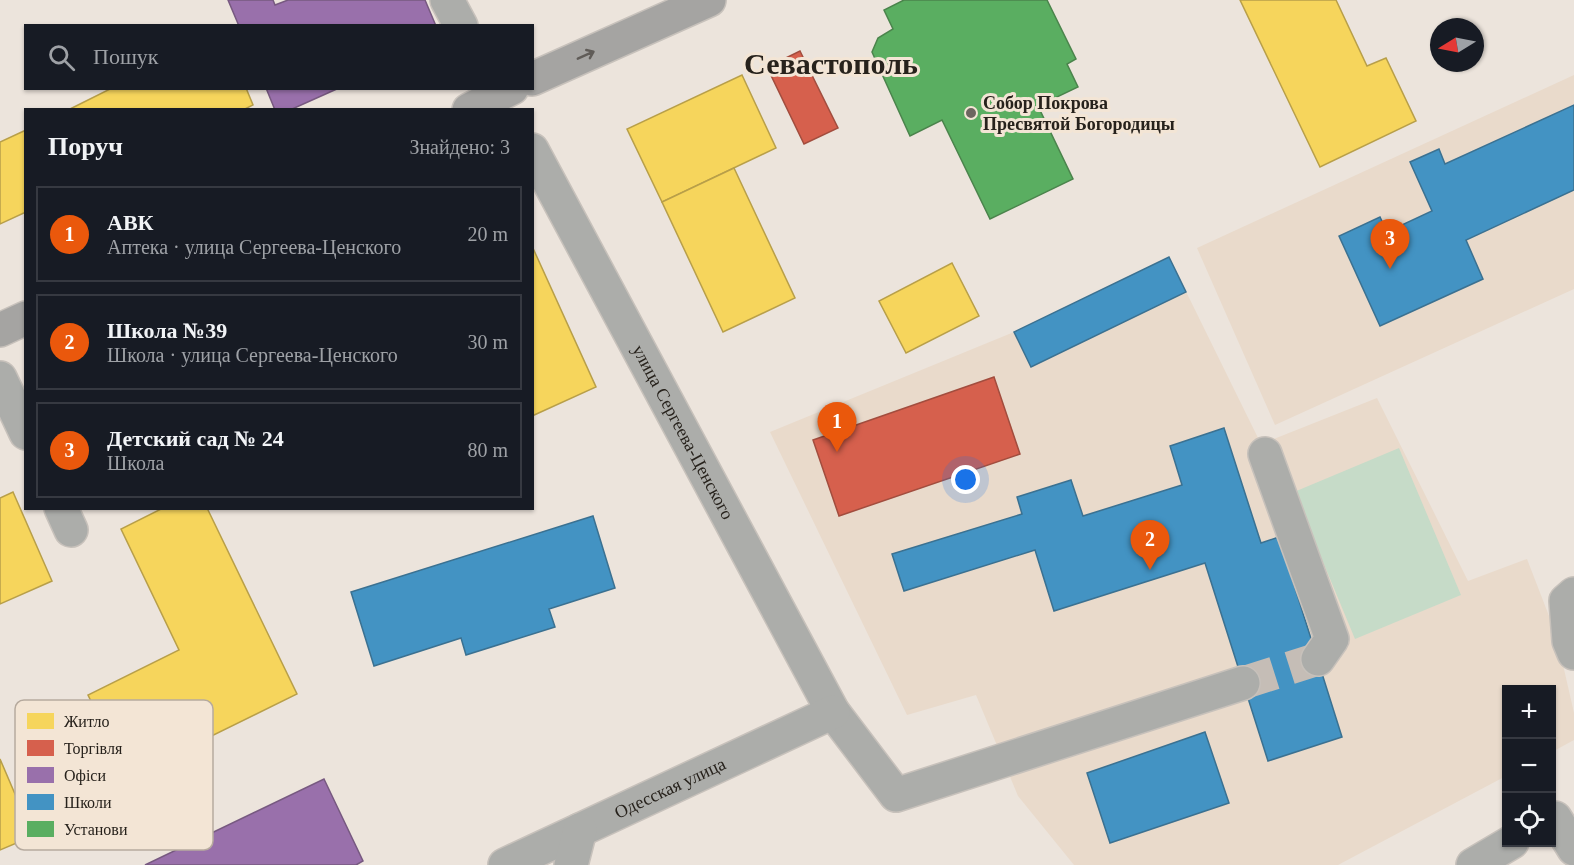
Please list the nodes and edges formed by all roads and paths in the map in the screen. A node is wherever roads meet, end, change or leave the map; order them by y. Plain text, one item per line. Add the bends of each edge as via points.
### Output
1 (447, 0) edge
2 (709, 0) edge
3 (460, 24) edge
4 (534, 78) edge
5 (506, 95) edge
6 (474, 108) edge
7 (534, 154) edge
8 (24, 319) edge
9 (0, 330) edge
10 (0, 378) edge
11 (24, 429) edge
12 (1265, 454) dead end
13 (1574, 594) edge
14 (1574, 653) edge
15 (1318, 659) dead end
16 (1243, 683) tunnel mouth
17 (833, 712) junction
18 (1560, 816) edge
19 (580, 830) junction
20 (1505, 847) edge
21 (1574, 849) edge
22 (506, 865) edge
23 (571, 865) edge
24 (1473, 865) edge

1 - 3 street
4 -> 2 main road
5 - 6 main road
7 - 17 street, улица Сергеева-Ценского
8 - 9 main road
10 - 11 street
12 - 15 street via 1332,639
13 - 14 street via 1566,601 1569,641
16 - 17 street, улица Сергеева-Ценского via 896,795
17 - 19 street, Одесская улица
18 - 21 street
19 - 22 street, Одесская улица
19 - 23 street
20 - 24 street

